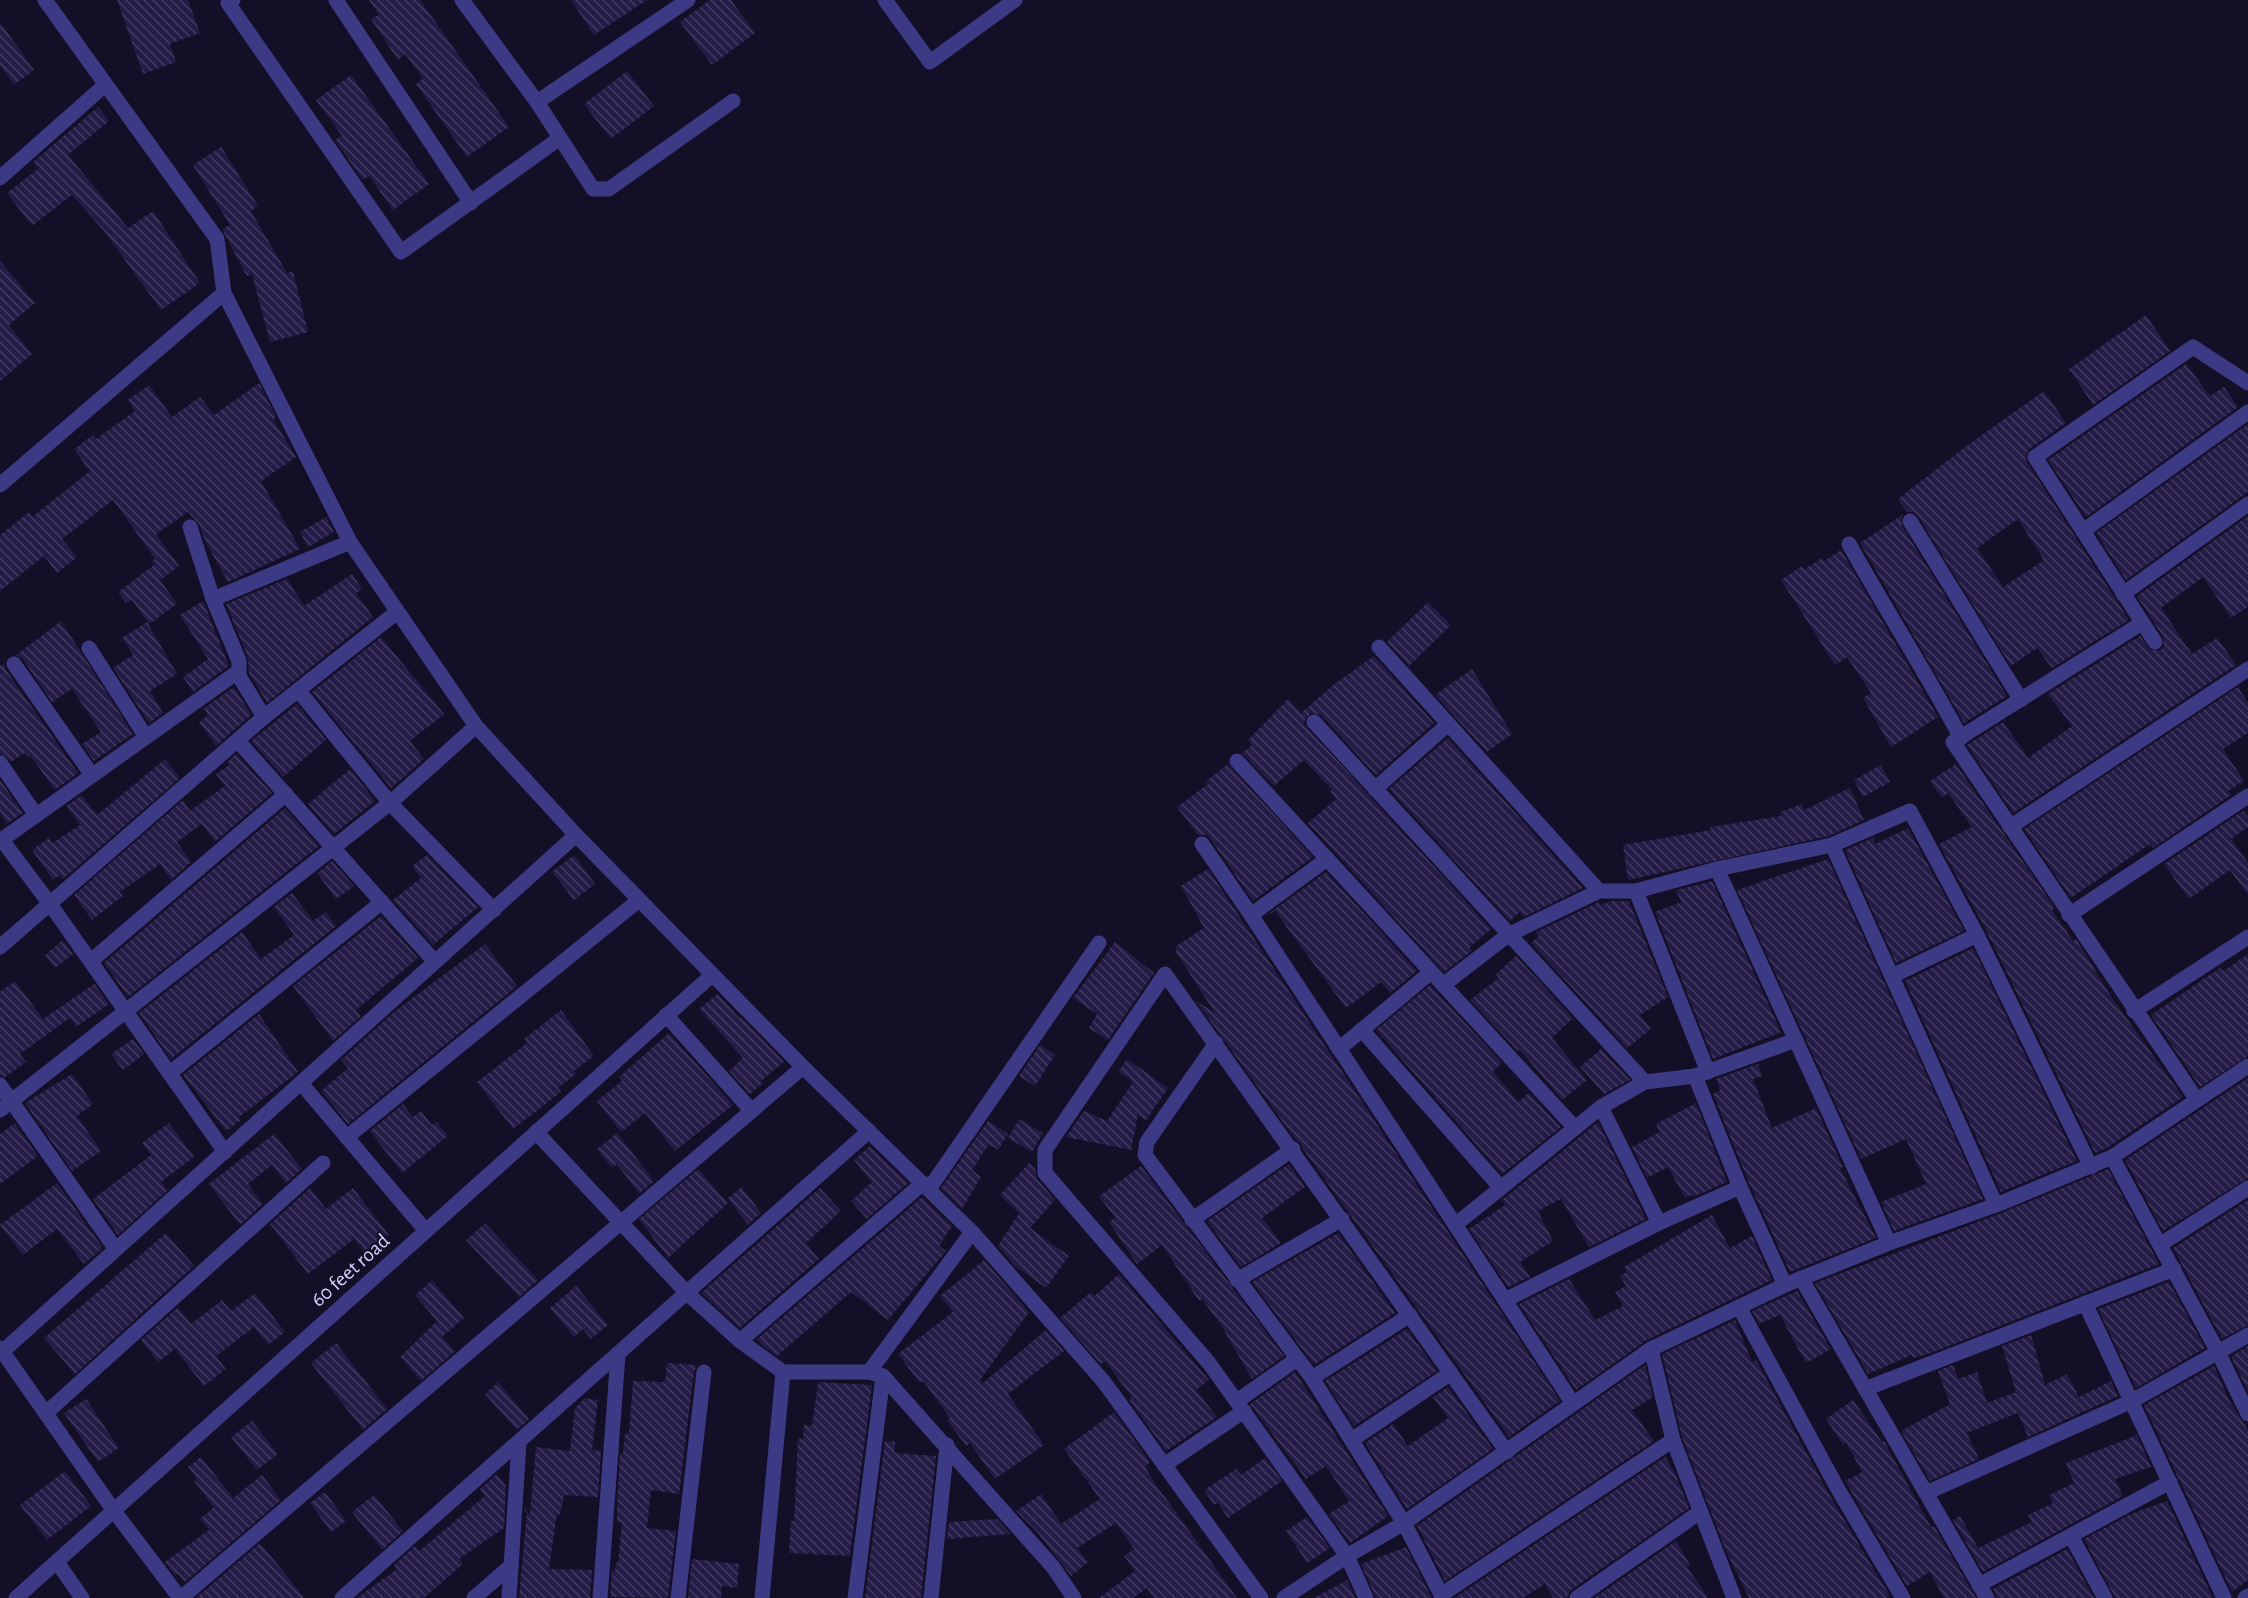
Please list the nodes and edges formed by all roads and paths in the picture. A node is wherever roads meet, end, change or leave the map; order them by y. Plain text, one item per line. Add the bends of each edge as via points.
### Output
1 (45, 0) edge
2 (233, 0) edge
3 (336, 0) edge
4 (462, 0) edge
5 (688, 0) edge
6 (885, 0) edge
7 (1015, 0) edge
8 (105, 85) junction
9 (733, 100) dead end
10 (537, 102) junction
11 (560, 138) junction
12 (0, 178) edge
13 (471, 203) junction
14 (224, 293) junction
15 (2248, 383) edge
16 (2248, 412) edge
17 (0, 485) edge
18 (2248, 504) edge
19 (1910, 520) dead end
20 (190, 527) dead end
21 (2083, 531) junction
22 (350, 542) junction
23 (1849, 544) dead end
24 (2123, 594) junction
25 (213, 599) junction
26 (397, 612) junction
27 (2142, 622) junction
28 (2155, 642) dead end
29 (1379, 646) dead end
30 (89, 648) dead end
31 (14, 664) dead end
32 (2248, 669) edge
33 (239, 671) junction
34 (298, 690) junction
35 (2021, 700) junction
36 (264, 717) junction
37 (1314, 722) dead end
38 (1447, 725) junction
39 (476, 726) junction
40 (146, 737) junction
41 (1960, 738) junction
42 (238, 741) junction
43 (1237, 761) dead end
44 (0, 764) edge
45 (92, 776) junction
46 (1375, 789) junction
47 (286, 794) junction
48 (2248, 796) edge
49 (390, 803) junction
50 (36, 815) junction
51 (2010, 827) junction
52 (576, 835) junction
53 (1, 841) edge
54 (1202, 844) dead end
55 (1832, 845) junction
56 (333, 847) junction
57 (1327, 859) junction
58 (1717, 869) junction
59 (1599, 891) junction
60 (1636, 891) junction
61 (639, 900) junction
62 (382, 902) junction
63 (50, 904) junction
64 (494, 910) junction
65 (1251, 915) junction
66 (2069, 915) junction
67 (1508, 934) junction
68 (1977, 935) junction
69 (2248, 937) edge
70 (1099, 943) dead end
71 (0, 947) edge
72 (91, 961) junction
73 (435, 962) junction
74 (1431, 972) junction
75 (712, 975) junction
76 (1892, 976) junction
77 (1443, 985) junction
78 (126, 1011) junction
79 (2134, 1011) junction
80 (666, 1015) junction
81 (1362, 1030) junction
82 (1796, 1040) junction
83 (1216, 1043) junction
84 (1339, 1049) junction
85 (2248, 1066) edge
86 (803, 1067) junction
87 (170, 1073) junction
88 (1701, 1074) junction
89 (1645, 1082) junction
90 (301, 1083) junction
91 (0, 1085) edge
92 (2197, 1100) junction
93 (6, 1106) edge
94 (1602, 1107) junction
95 (751, 1110) junction
96 (1575, 1128) junction
97 (869, 1131) junction
98 (536, 1132) junction
99 (347, 1137) junction
100 (1293, 1149) junction
101 (225, 1152) junction
102 (2112, 1157) junction
103 (323, 1163) dead end
104 (2091, 1167) junction
105 (926, 1186) junction
106 (1740, 1187) junction
107 (1501, 1188) junction
108 (2248, 1188) edge
109 (1996, 1205) junction
110 (1342, 1219) junction
111 (1192, 1220) junction
112 (622, 1221) junction
113 (1659, 1223) junction
114 (1455, 1225) junction
115 (426, 1231) junction
116 (972, 1232) junction
117 (1889, 1243) junction
118 (2161, 1244) junction
119 (115, 1248) junction
120 (2174, 1269) junction
121 (1801, 1278) junction
122 (1238, 1280) junction
123 (1785, 1285) junction
124 (687, 1293) junction
125 (1505, 1300) junction
126 (2085, 1303) junction
127 (1739, 1307) junction
128 (1410, 1315) junction
129 (2248, 1335) edge
130 (740, 1341) junction
131 (1651, 1349) junction
132 (1, 1350) edge
133 (2218, 1352) junction
134 (618, 1355) junction
135 (1297, 1359) junction
136 (704, 1372) dead end
137 (783, 1372) junction
138 (1451, 1373) junction
139 (876, 1374) junction
140 (1312, 1378) junction
141 (1865, 1389) junction
142 (2132, 1401) junction
143 (1572, 1402) junction
144 (1240, 1406) junction
145 (46, 1413) junction
146 (2248, 1414) edge
147 (1353, 1439) junction
148 (1673, 1440) junction
149 (519, 1443) junction
150 (947, 1445) junction
151 (1507, 1452) junction
152 (1164, 1465) junction
153 (2170, 1482) junction
154 (1926, 1493) junction
155 (114, 1511) junction
156 (1700, 1512) junction
157 (1404, 1523) junction
158 (2071, 1536) junction
159 (1347, 1556) junction
160 (57, 1562) junction
161 (511, 1566) junction
162 (1983, 1592) edge
163 (1733, 1594) edge
164 (1442, 1596) edge
165 (16, 1598) edge
166 (82, 1598) edge
167 (180, 1598) edge
168 (342, 1598) edge
169 (474, 1598) edge
170 (509, 1598) edge
171 (600, 1598) edge
172 (678, 1598) edge
173 (762, 1598) edge
174 (855, 1598) edge
175 (930, 1598) edge
176 (1074, 1598) edge
177 (1261, 1598) edge
178 (1284, 1598) edge
179 (1366, 1598) edge
180 (1577, 1598) edge
181 (1718, 1598) edge
182 (1903, 1598) edge
183 (2105, 1598) edge
184 (2224, 1598) edge

1 - 8 street
2 - 13 street via 228,3 401,252
3 - 13 street
4 - 10 street
5 - 10 street
6 - 7 street via 930,62
8 - 12 street
8 - 14 street via 218,239
9 - 11 street via 609,189 593,189
10 - 11 street
11 - 13 street
14 - 17 street
14 - 22 street
15 - 21 street via 2193,347 2035,457
16 - 21 street
18 - 24 street
19 - 35 street
20 - 25 street
21 - 24 street
22 - 25 street
22 - 26 street
23 - 41 street
24 - 27 street
25 - 33 street via 239,661
26 - 34 street
26 - 39 street
27 - 28 street
27 - 35 street
29 - 38 street
30 - 40 street
31 - 45 street
32 - 51 street
33 - 36 street
33 - 40 street
34 - 36 street
34 - 49 street
35 - 41 street
36 - 42 street
37 - 46 street
38 - 46 street
38 - 59 street
39 - 49 street
39 - 52 street
40 - 45 street
41 - 51 street via 1953,742
42 - 47 street
42 - 63 street
43 - 57 street
44 - 50 street
45 - 50 street
46 - 67 street
47 - 56 street
47 - 72 street
48 - 66 street
49 - 56 street
49 - 64 street
50 - 53 street
51 - 66 street
52 - 61 street
52 - 64 street
53 - 63 street
54 - 65 street
55 - 58 street
55 - 68 street via 1910,811
55 - 76 street
56 - 62 street
56 - 78 street
57 - 65 street
57 - 74 street
58 - 60 street
58 - 82 street
59 - 60 street
59 - 67 street
60 - 88 street
61 - 75 street
61 - 99 street
62 - 73 street
62 - 87 street
63 - 71 street
63 - 72 street
64 - 73 street
65 - 84 street
66 - 79 street
67 - 77 street
67 - 89 street
68 - 76 street
68 - 104 street
69 - 79 street
70 - 105 street
72 - 78 street
73 - 90 street
74 - 77 street
74 - 81 street
75 - 80 street, 60 feet road
75 - 86 street
76 - 109 street
77 - 96 street
78 - 87 street
78 - 93 street
79 - 92 street
80 - 95 street
80 - 98 street, 60 feet road
81 - 84 street
81 - 107 street
82 - 88 street
82 - 117 street
83 - 100 street
83 - 111 street via 1145,1150
83 - 144 street via 1165,974 1045,1150 1044,1160 1050,1182 1209,1363
84 - 114 street
85 - 92 street
86 - 95 street
86 - 97 street
87 - 101 street
88 - 89 street
88 - 106 street
89 - 94 street
90 - 99 street
90 - 101 street
91 - 93 street
92 - 102 street
93 - 119 street
94 - 96 street
94 - 113 street
95 - 112 street
96 - 107 street
97 - 105 street
97 - 124 street
98 - 112 street
98 - 115 street, 60 feet road
99 - 115 street
100 - 110 street
100 - 111 street
101 - 119 street
102 - 104 street
102 - 118 street
103 - 145 street
104 - 109 street
105 - 116 street
105 - 130 street
106 - 113 street
106 - 123 street
107 - 114 street
108 - 118 street
109 - 117 street
110 - 122 street
110 - 128 street
111 - 122 street
112 - 124 street
112 - 167 street
113 - 125 street
114 - 125 street
115 - 155 street, 60 feet road
116 - 139 street
116 - 152 street via 1104,1382
117 - 121 street
118 - 120 street
119 - 132 street
120 - 126 street
120 - 133 street
121 - 123 street
121 - 141 street
122 - 135 street
123 - 127 street
124 - 130 street
124 - 134 street
125 - 143 street
126 - 141 street
126 - 142 street
127 - 131 street
127 - 182 street via 1839,1491
128 - 138 street
128 - 140 street
129 - 133 street
130 - 137 street
131 - 143 street
131 - 148 street
132 - 145 street
133 - 142 street
133 - 146 street
134 - 149 street
134 - 171 street
135 - 140 street
135 - 144 street
136 - 172 street
137 - 139 street
137 - 173 street
138 - 147 street
138 - 151 street
139 - 150 street
139 - 174 street
140 - 147 street
141 - 154 street
142 - 153 street
142 - 154 street
143 - 151 street
144 - 152 street
144 - 159 street
145 - 155 street
147 - 157 street
148 - 156 street
148 - 164 street
149 - 161 street
149 - 168 street
150 - 175 street
150 - 176 street via 1053,1567
151 - 157 street
152 - 177 street
153 - 158 street
153 - 184 street
154 - 162 street
155 - 160 street, 60 feet road
155 - 167 street
156 - 163 street
156 - 180 street
157 - 159 street
157 - 164 street
158 - 162 street
158 - 183 street
159 - 178 street
159 - 179 street
160 - 165 street, 60 feet road
160 - 166 street
161 - 169 street
161 - 170 street
163 - 181 street

